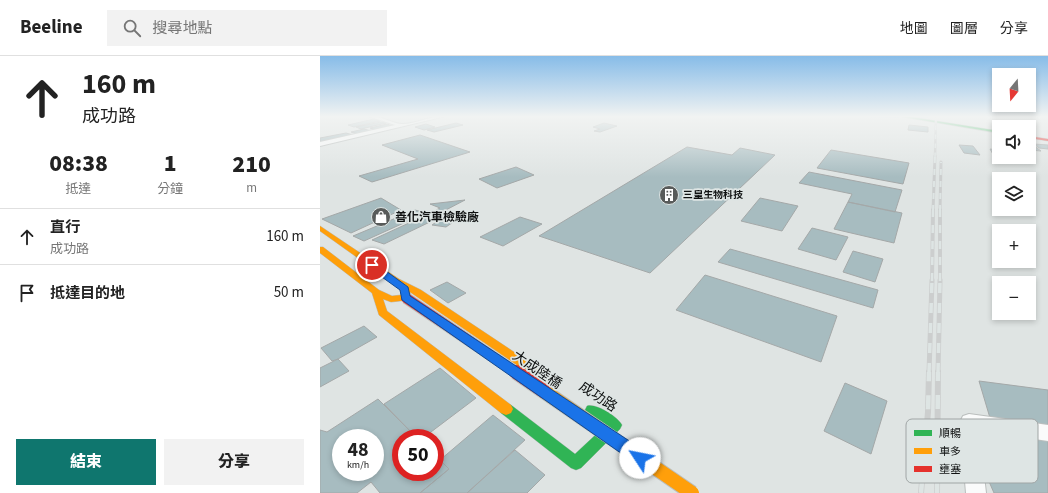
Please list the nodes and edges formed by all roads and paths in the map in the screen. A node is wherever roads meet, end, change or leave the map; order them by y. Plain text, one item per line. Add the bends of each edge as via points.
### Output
1 (352, 136) edge
2 (1036, 138) edge
3 (1048, 140) edge
4 (320, 144) edge
5 (320, 228) edge
6 (320, 249) edge
7 (396, 282) junction
8 (376, 292) junction
9 (406, 298) junction
10 (542, 377) dead end
11 (582, 403) dead end
12 (1038, 432) edge
13 (1048, 433) edge
14 (975, 483) edge
15 (692, 493) edge
16 (976, 493) edge

1 - 4 street
2 - 3 street
5 - 7 street
6 - 8 street
7 - 9 street via 405,289
7 - 10 street via 418,292
8 - 9 street via 391,299
8 - 11 street, 成功路 via 383,313 576,464 615,425
9 - 15 street, 大成陸橋, bridge
12 - 13 street
14 - 16 street

